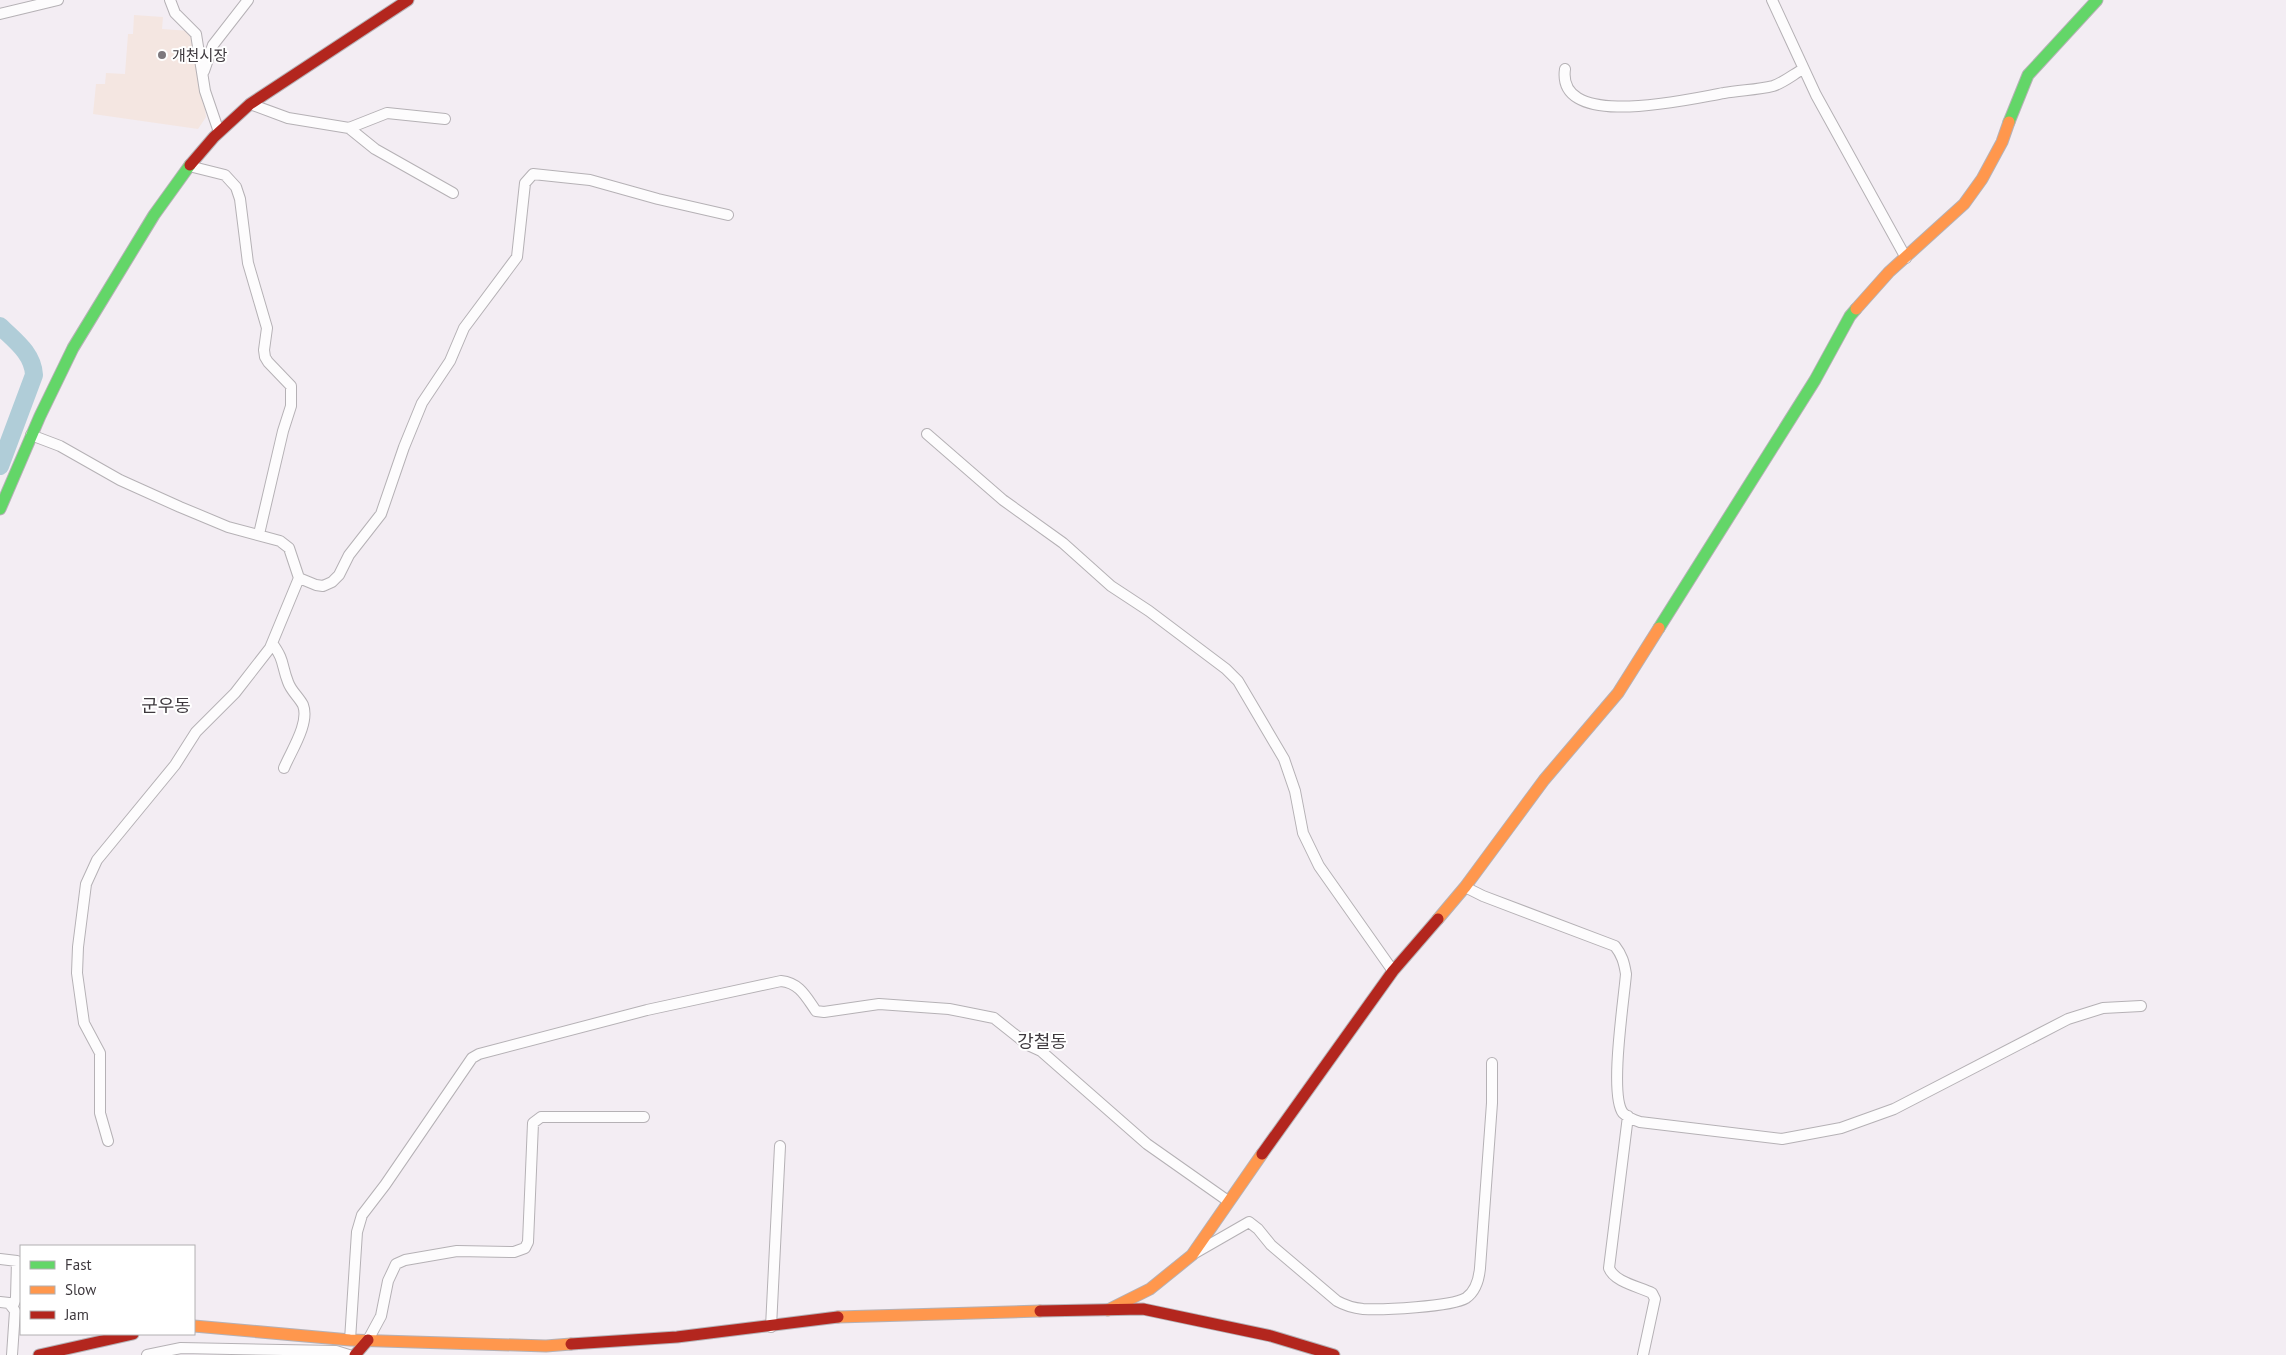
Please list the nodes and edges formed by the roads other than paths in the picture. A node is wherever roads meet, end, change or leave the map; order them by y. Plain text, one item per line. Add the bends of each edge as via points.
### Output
1 (58, 0) edge
2 (170, 0) edge
3 (248, 0) edge
4 (408, 0) edge
5 (1772, 0) edge
6 (2097, 0) edge
7 (0, 14) edge
8 (1565, 69) dead end
9 (1803, 69) junction
10 (203, 75) junction
11 (250, 104) junction
12 (445, 119) dead end
13 (349, 128) junction
14 (219, 132) junction
15 (189, 166) junction
16 (453, 193) dead end
17 (728, 215) dead end
18 (1906, 258) junction
19 (927, 434) dead end
20 (32, 435) junction
21 (0, 509) edge
22 (260, 534) junction
23 (299, 578) junction
24 (272, 643) junction
25 (284, 768) dead end
26 (1465, 887) junction
27 (1393, 971) junction
28 (2141, 1006) dead end
29 (1492, 1063) dead end
30 (1628, 1116) junction
31 (644, 1117) dead end
32 (108, 1141) dead end
33 (780, 1146) dead end
34 (1228, 1201) junction
35 (1192, 1255) junction
36 (0, 1259) edge
37 (0, 1302) edge
38 (13, 1306) junction
39 (1108, 1310) junction
40 (195, 1326) edge
41 (771, 1326) junction
42 (130, 1335) edge
43 (350, 1340) junction
44 (368, 1340) junction
45 (71, 1352) edge
46 (12, 1355) edge
47 (39, 1355) edge
48 (147, 1355) edge
49 (349, 1355) edge
50 (355, 1355) edge
51 (1334, 1355) edge
52 (1643, 1355) edge

1 - 7 street
2 - 10 street via 175,13 196,34
3 - 10 street via 213,45
4 - 11 street
5 - 9 street
6 - 18 street via 2028,75 2002,142 1964,204
8 - 9 street via 1565,85 1571,92 1582,99 1616,108 1657,105 1774,86
9 - 18 street
10 - 14 street
11 - 13 street via 288,118
11 - 14 street
12 - 13 street via 387,113
13 - 16 street via 374,149
14 - 15 street
15 - 20 street via 160,205 107,290 66,361
15 - 22 street via 225,175 236,186 248,263 266,328 265,357 291,386 291,406
17 - 23 street via 590,180 532,174 525,183 517,257 464,328 450,361 422,403 381,514 332,582 322,586
18 - 26 street via 1850,316 1815,380 1618,693 1544,780
19 - 27 street via 1003,500 1063,543 1111,586 1238,681 1284,760 1310,850
20 - 21 street
20 - 22 street via 60,446 120,480 180,508 228,527
22 - 23 street via 289,548
23 - 24 street
24 - 25 street via 281,655 288,683 305,712
24 - 32 street via 236,693 196,732 175,765 97,860 89,875 81,914 77,973 84,1023 100,1053 100,1112
26 - 27 street
26 - 30 street via 1615,946 1620,952 1626,974 1617,1064 1620,1105
27 - 34 street
28 - 30 street via 2103,1008 2068,1019 1894,1109 1841,1128 1782,1138 1640,1122
29 - 35 street via 1479,1280 1467,1297 1457,1302 1422,1306 1349,1307 1338,1302 1249,1222
30 - 52 street via 1609,1268 1611,1274 1652,1293 1655,1299
31 - 44 street via 541,1117 535,1120 528,1242 525,1248 514,1252 456,1251 396,1264 388,1281 381,1316
33 - 41 street
34 - 35 street
34 - 43 street via 1147,1144 1041,1051 1028,1045 994,1018 949,1009 879,1004 816,1011 792,982 781,981 647,1010 472,1058 362,1215 357,1232
35 - 39 street via 1150,1289
36 - 38 street via 17,1261
37 - 38 street via 10,1302
38 - 46 street
39 - 41 street via 846,1316
39 - 51 street via 1143,1309 1195,1318
40 - 43 street
41 - 44 street via 576,1345 468,1345
42 - 45 street
43 - 44 street
44 - 50 street
45 - 47 street
48 - 49 street via 181,1348 336,1351

